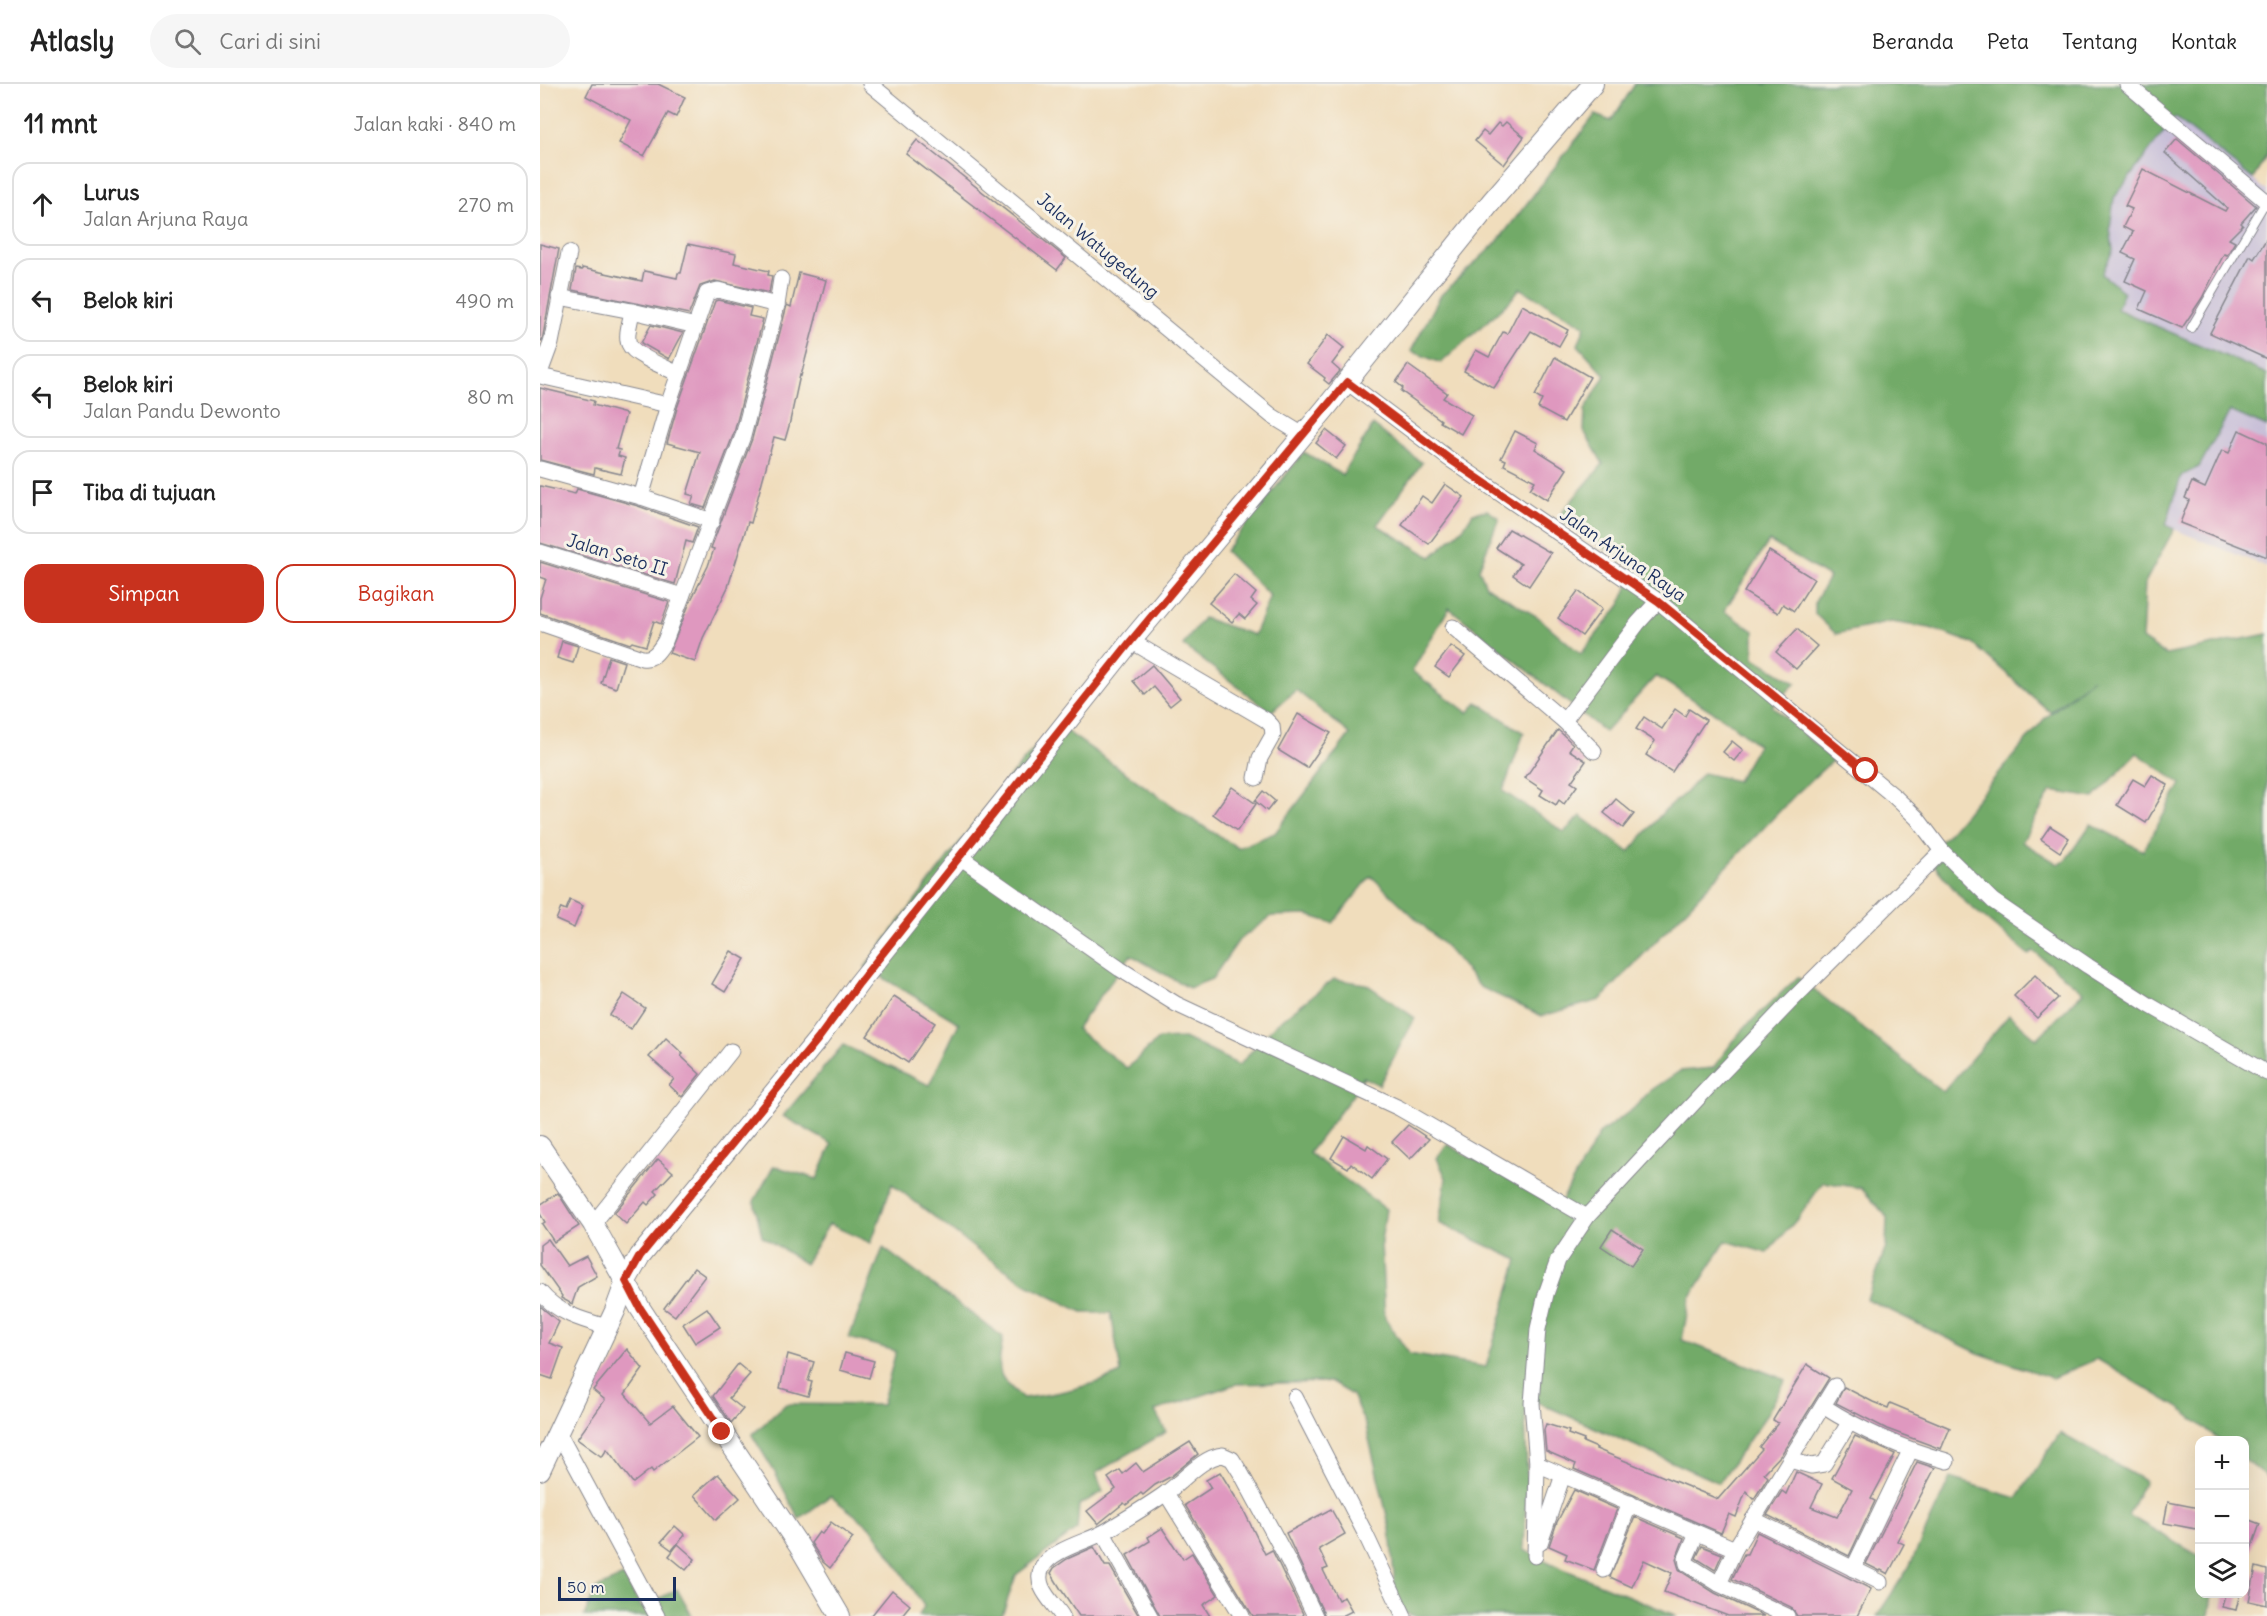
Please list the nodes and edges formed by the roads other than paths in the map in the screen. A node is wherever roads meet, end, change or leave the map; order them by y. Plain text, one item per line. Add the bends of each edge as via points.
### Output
1 (870, 84) edge
2 (1593, 84) edge
3 (2127, 84) edge
4 (2267, 202) edge
5 (569, 253) dead end
6 (781, 279) dead end
7 (560, 297) junction
8 (777, 305) junction
9 (632, 311) junction
10 (696, 326) junction
11 (2191, 328) dead end
12 (679, 374) junction
13 (540, 375) edge
14 (1347, 382) junction
15 (668, 405) junction
16 (1303, 435) junction
17 (540, 469) edge
18 (642, 497) junction
19 (712, 521) junction
20 (540, 552) edge
21 (682, 596) junction
22 (1658, 601) junction
23 (540, 623) edge
24 (1453, 627) dead end
25 (1131, 641) junction
26 (1564, 721) junction
27 (1594, 751) dead end
28 (1256, 778) dead end
29 (1942, 851) junction
30 (960, 857) junction
31 (731, 1051) dead end
32 (2267, 1073) edge
33 (543, 1157) edge
34 (1587, 1217) junction
35 (593, 1224) junction
36 (626, 1281) junction
37 (540, 1292) edge
38 (607, 1328) junction
39 (1836, 1386) dead end
40 (1295, 1397) dead end
41 (1823, 1406) junction
42 (1849, 1423) junction
43 (558, 1432) junction
44 (1910, 1451) junction
45 (1790, 1460) junction
46 (1947, 1461) dead end
47 (1537, 1464) junction
48 (540, 1470) edge
49 (1563, 1475) junction
50 (1166, 1493) junction
51 (1630, 1503) junction
52 (1754, 1519) junction
53 (1103, 1533) junction
54 (1697, 1533) junction
55 (1735, 1549) junction
56 (1852, 1569) junction
57 (1604, 1570) dead end
58 (1880, 1582) dead end
59 (1719, 1584) junction
60 (657, 1616) edge
61 (840, 1616) edge
62 (1062, 1616) edge
63 (1150, 1616) edge
64 (1242, 1616) edge
65 (1315, 1616) edge
66 (1404, 1616) edge
67 (1787, 1616) edge

1 - 16 street, Jalan Watugedung via 1272,416
2 - 14 street via 1492,201
3 - 4 street
4 - 11 lane
5 - 7 street
6 - 8 street
7 - 9 street
7 - 13 street
8 - 10 street via 714,290 704,296
8 - 19 street via 743,436
9 - 10 street
9 - 12 street via 628,339 631,348
10 - 12 street
12 - 15 street
13 - 15 street
14 - 16 street
14 - 22 street, Jalan Arjuna Raya via 1448,458
15 - 18 street
16 - 25 street
17 - 18 street
18 - 19 street
19 - 21 street
20 - 21 street, Jalan Seto II
21 - 23 street via 665,641 657,654 648,659
22 - 26 street
22 - 29 street, Jalan Arjuna Raya via 1895,797
24 - 26 street
25 - 28 street via 1272,726 1273,735 1260,758
25 - 30 street
26 - 27 street
29 - 32 street, Jalan Arjuna Raya via 1993,902 2149,1005
29 - 34 street via 1788,1004
30 - 34 street via 1176,1004 1399,1108
30 - 36 street via 818,1039 649,1244
31 - 35 street
33 - 35 street
34 - 47 street via 1558,1260 1538,1329 1532,1403
35 - 36 street
36 - 38 street
36 - 61 street via 640,1308 800,1546
37 - 38 street via 575,1317
38 - 43 street
39 - 41 street
40 - 66 street
41 - 42 street
41 - 45 street
42 - 44 street
42 - 45 street via 1824,1464 1810,1466
43 - 48 street
43 - 60 street
44 - 46 street
44 - 56 street
45 - 52 street
47 - 49 street
47 - 49 street via 1535,1556
49 - 51 street
50 - 53 street
50 - 64 street
50 - 65 street via 1214,1457 1230,1457
51 - 54 street
51 - 57 street
52 - 55 street
52 - 56 street
53 - 62 street via 1074,1545 1043,1565 1040,1584
53 - 63 street
54 - 55 street
54 - 59 street via 1687,1564
55 - 59 street
56 - 58 street
59 - 67 street

